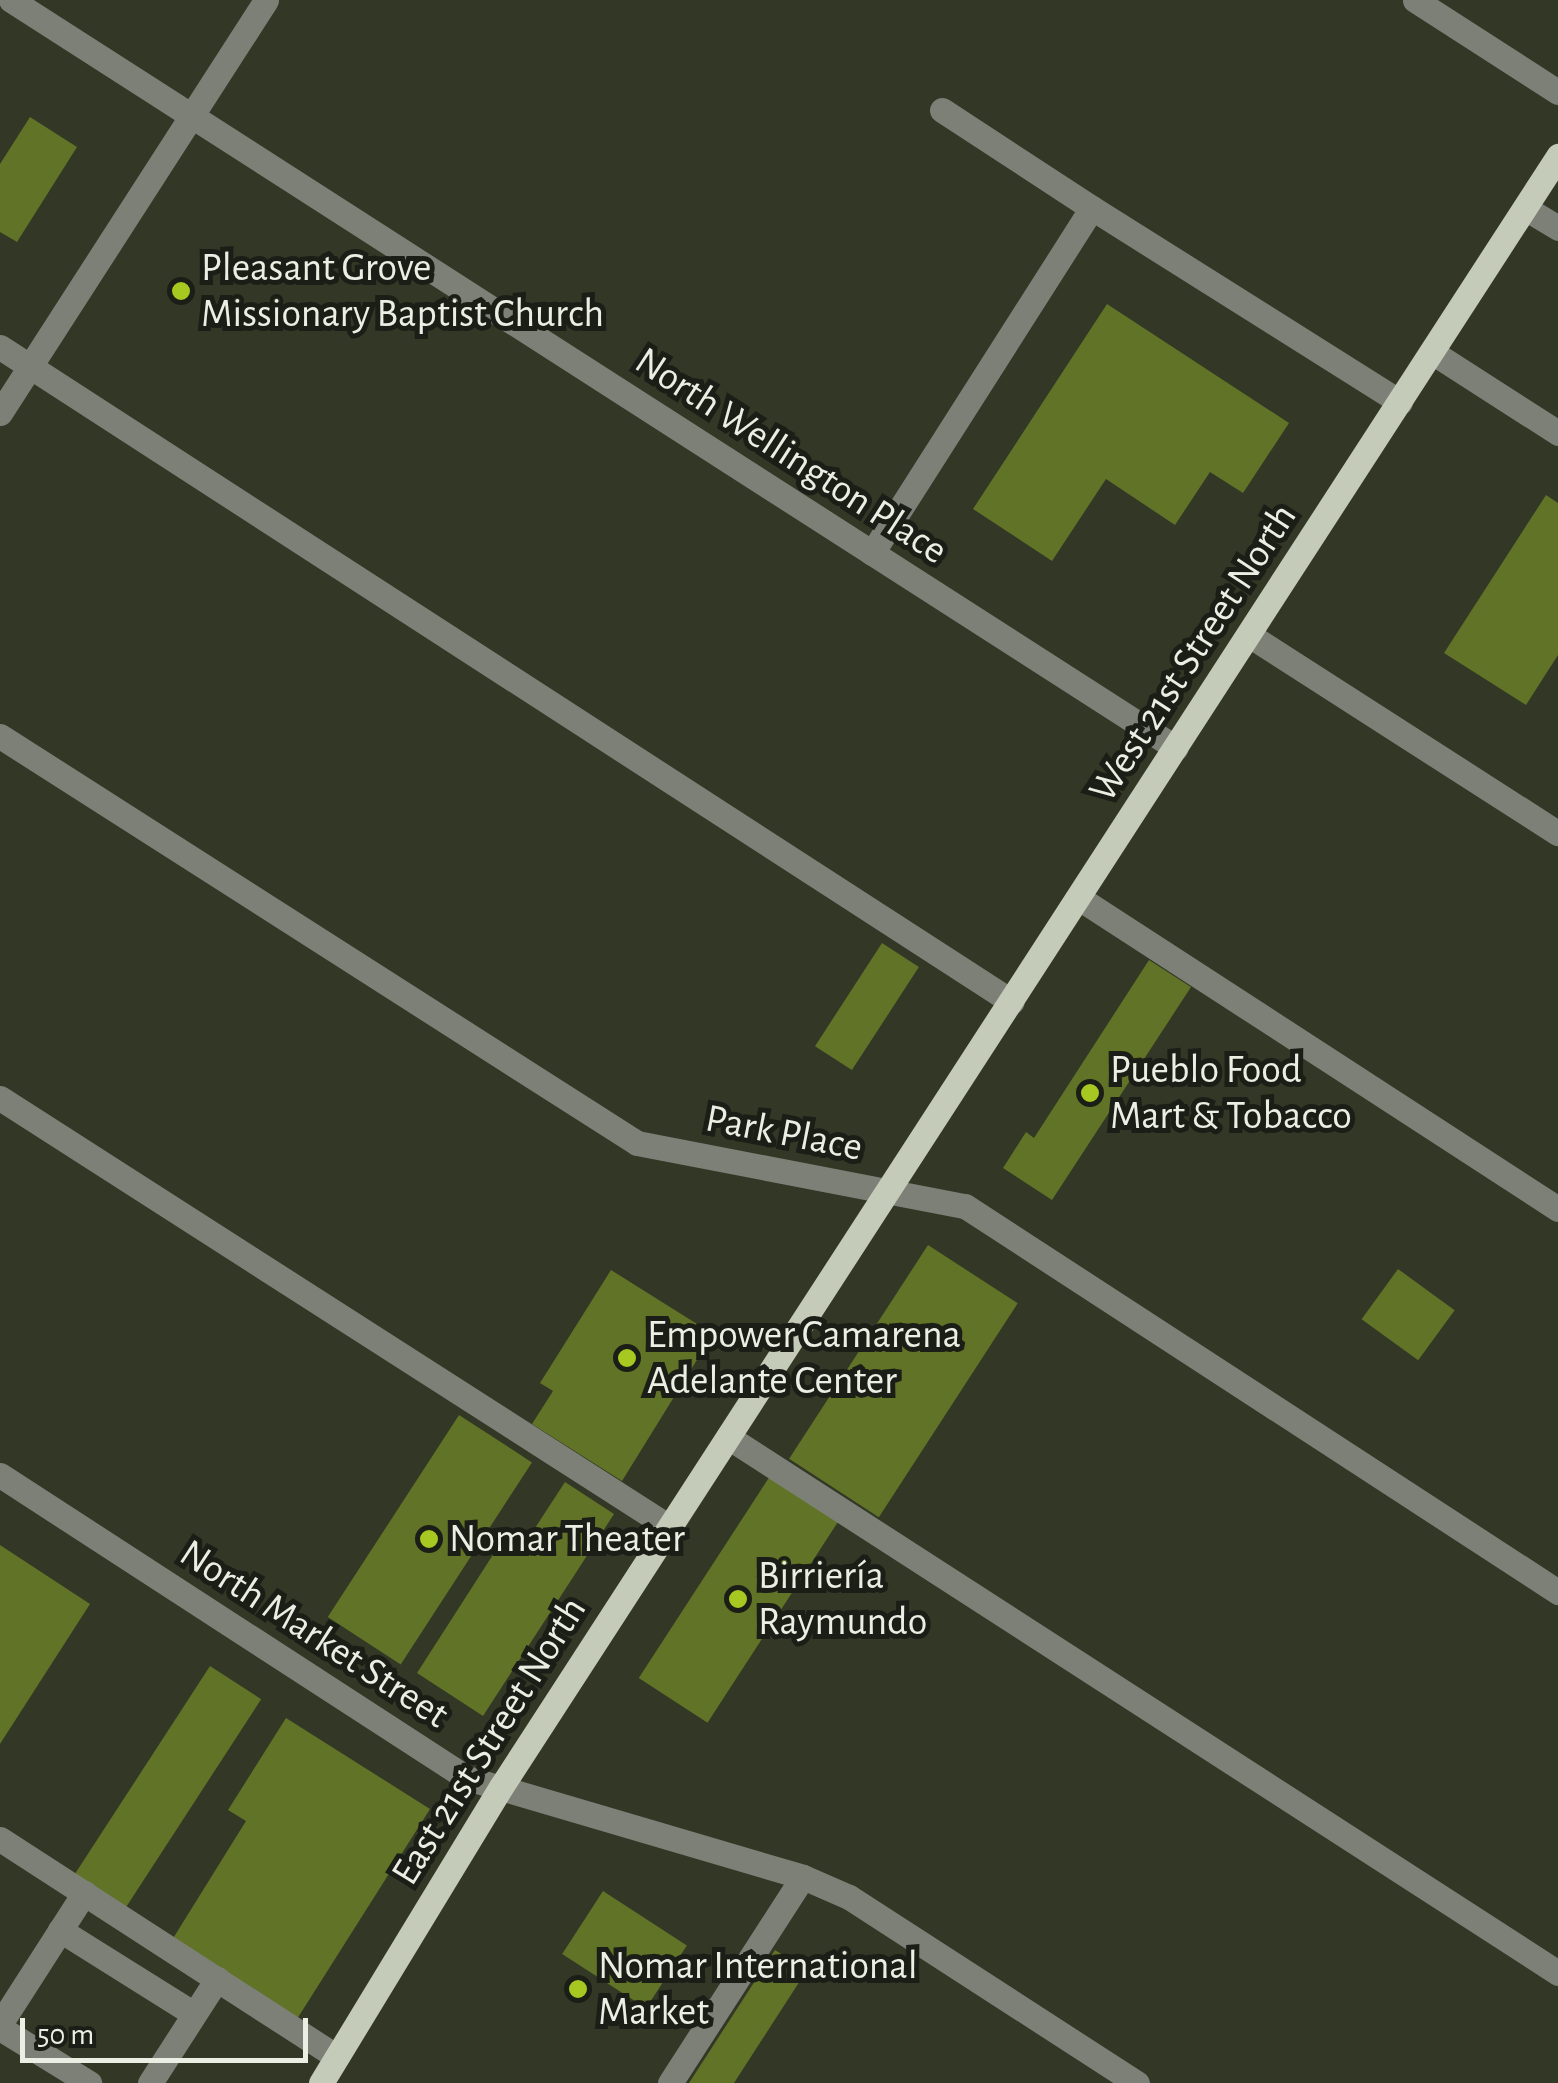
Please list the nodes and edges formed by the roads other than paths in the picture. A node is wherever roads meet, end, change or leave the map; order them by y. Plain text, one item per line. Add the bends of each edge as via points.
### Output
1 (11, 0) edge
2 (266, 0) edge
3 (1416, 0) edge
4 (1558, 92) edge
5 (942, 110) dead end
6 (192, 114) junction
7 (1558, 156) edge
8 (1092, 208) junction
9 (1524, 208) junction
10 (1558, 228) edge
11 (0, 347) edge
12 (1432, 352) junction
13 (28, 369) junction
14 (1400, 402) junction
15 (0, 413) edge
16 (1558, 433) edge
17 (872, 553) junction
18 (1249, 635) junction
19 (0, 736) edge
20 (1176, 748) junction
21 (1558, 833) edge
22 (1079, 898) junction
23 (1012, 1002) junction
24 (0, 1098) edge
25 (890, 1192) junction
26 (1558, 1209) edge
27 (728, 1437) junction
28 (0, 1475) edge
29 (670, 1527) junction
30 (1558, 1592) edge
31 (501, 1787) junction
32 (0, 1839) edge
33 (803, 1877) junction
34 (84, 1893) junction
35 (60, 1930) junction
36 (1558, 1974) edge
37 (216, 1979) junction
38 (194, 2014) junction
39 (0, 2026) edge
40 (338, 2057) junction
41 (89, 2083) edge
42 (150, 2083) edge
43 (321, 2083) edge
44 (670, 2083) edge
45 (1137, 2083) edge

1 - 6 street, North Wellington Place
2 - 6 street
3 - 4 street
5 - 8 street
6 - 13 street
6 - 17 street, North Wellington Place
7 - 9 main road, West 21st Street North
8 - 14 street
8 - 17 street
9 - 10 street
9 - 12 main road, West 21st Street North
11 - 13 street
12 - 14 main road, West 21st Street North
12 - 16 street
13 - 15 street
13 - 23 street
14 - 18 main road, West 21st Street North
17 - 20 street, North Wellington Place
18 - 20 main road, West 21st Street North
18 - 21 street
19 - 25 street, Park Place via 638,1144
20 - 22 main road, West 21st Street North
22 - 23 main road, West 21st Street North
22 - 26 street
23 - 25 main road, West 21st Street North
24 - 29 street
25 - 27 main road, East 21st Street North
25 - 30 street, Park Place via 965,1206
27 - 29 main road, East 21st Street North
27 - 36 street
28 - 31 street, North Market Street via 468,1778
29 - 31 main road, East 21st Street North
31 - 33 street, North Market Street
31 - 40 main road, East 21st Street North
32 - 34 street
33 - 44 street
33 - 45 street, North Market Street via 849,1898
34 - 35 street
34 - 37 street
35 - 38 street
35 - 39 street
37 - 38 street
37 - 40 street
38 - 42 street
39 - 41 street
40 - 43 main road, East 21st Street North

